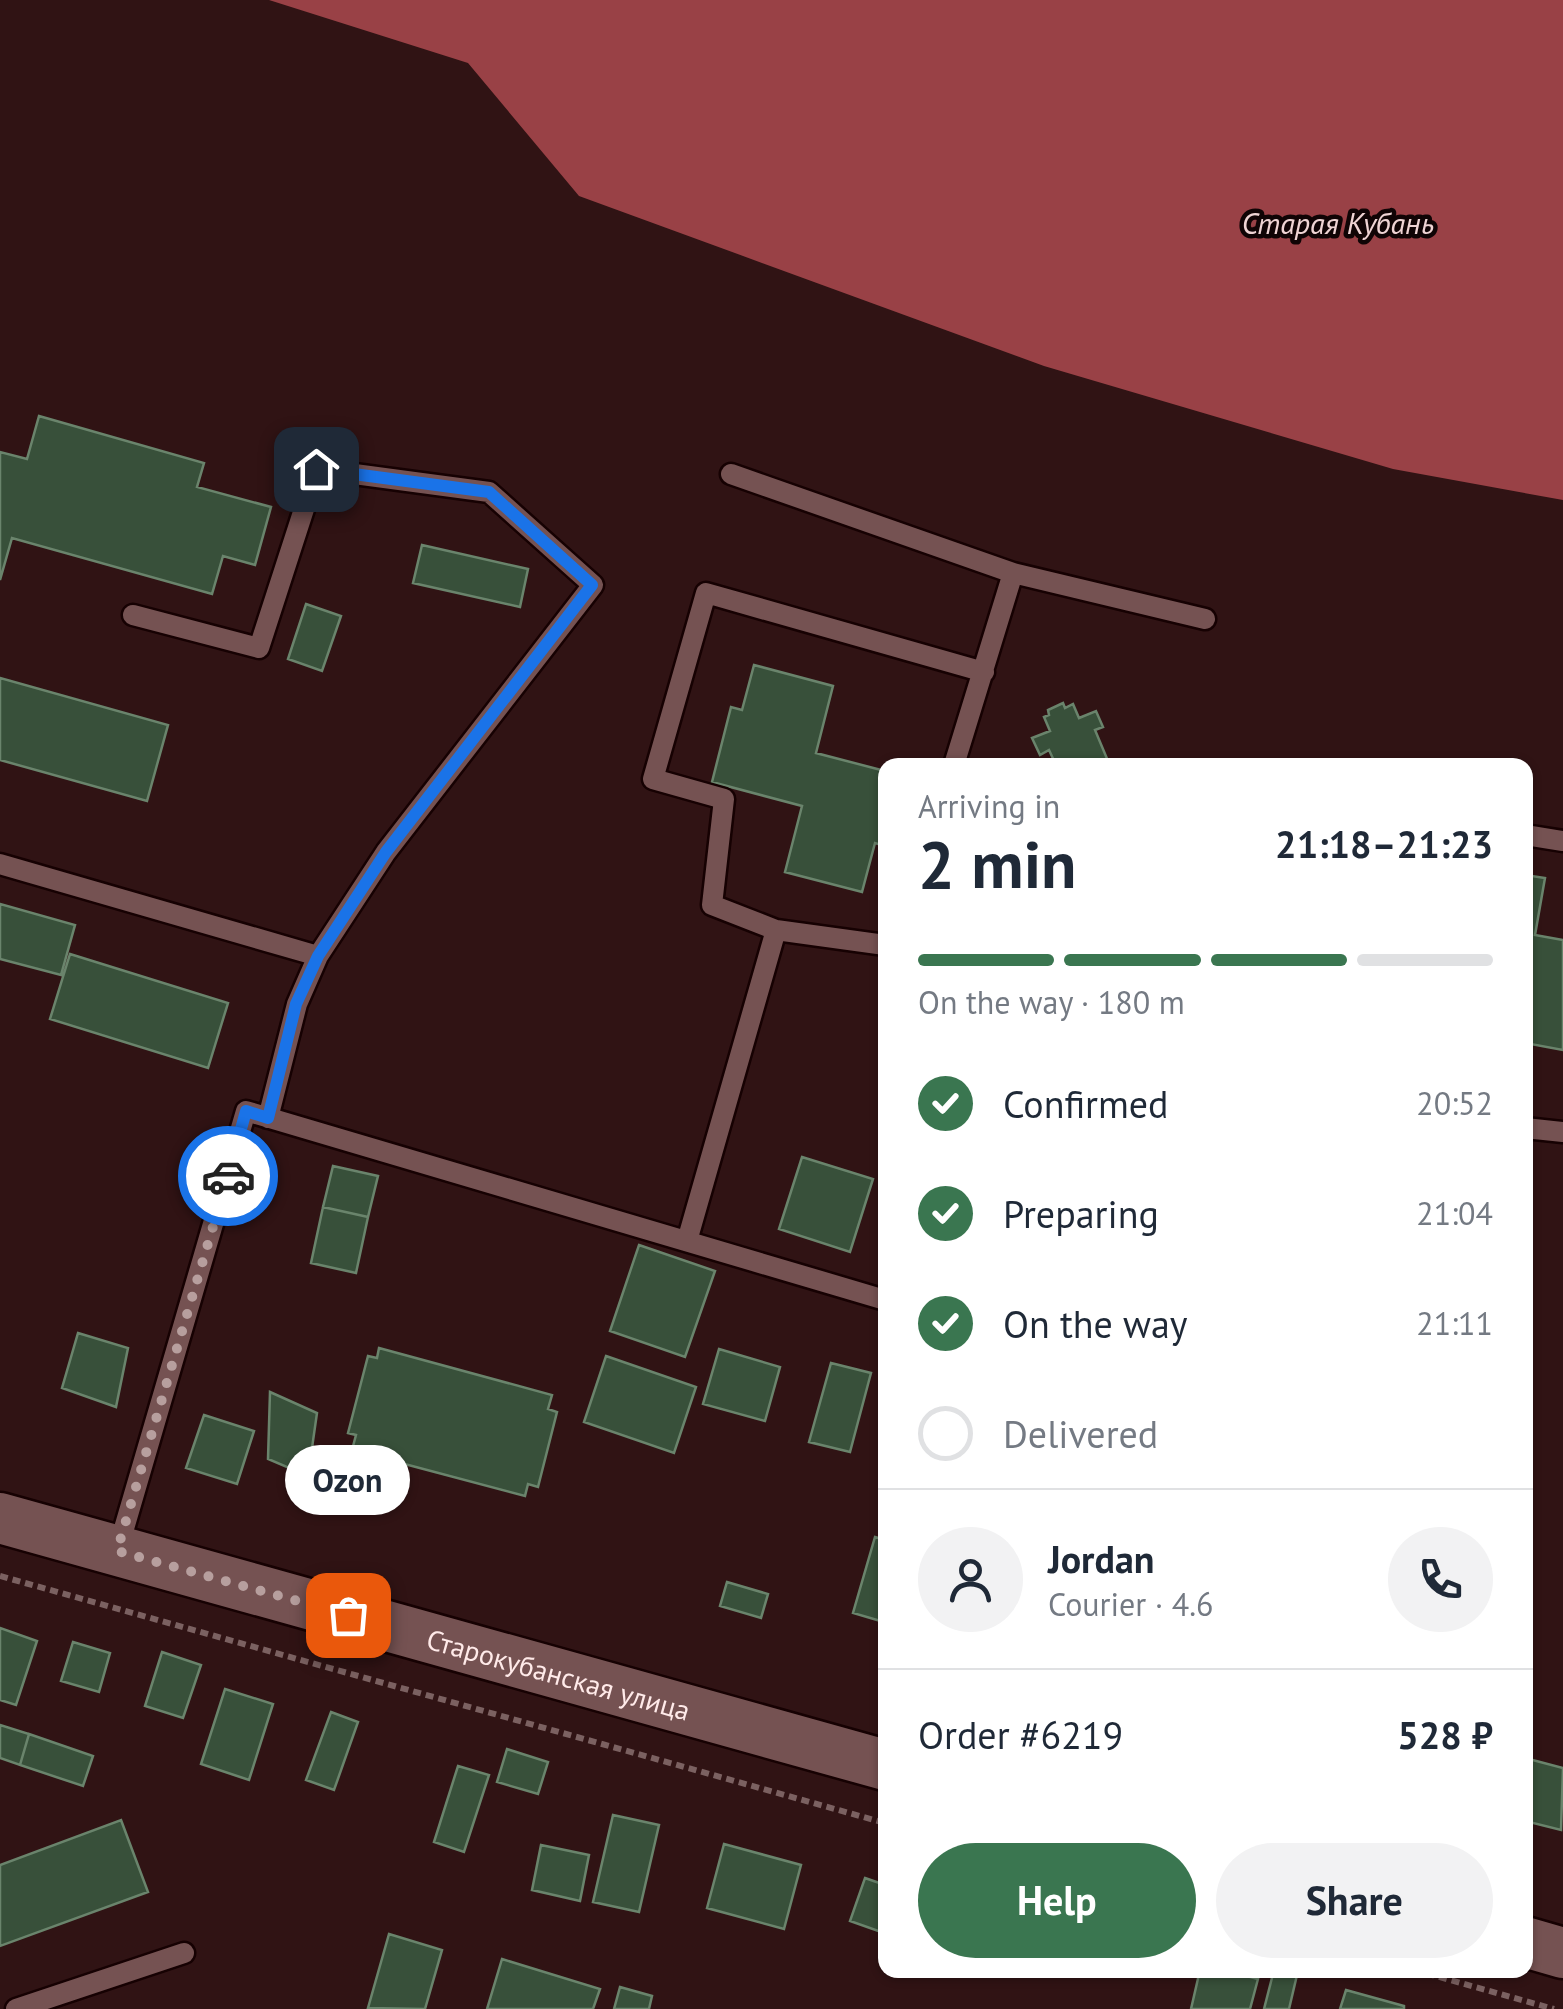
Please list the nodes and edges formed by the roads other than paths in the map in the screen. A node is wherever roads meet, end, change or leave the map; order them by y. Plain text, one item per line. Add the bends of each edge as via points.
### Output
1 (731, 474) dead end
2 (1013, 573) junction
3 (133, 615) dead end
4 (1205, 619) dead end
5 (984, 672) junction
6 (956, 758) edge
7 (1533, 836) edge
8 (1563, 841) edge
9 (0, 864) edge
10 (776, 930) junction
11 (878, 945) edge
12 (318, 956) junction
13 (268, 1118) junction
14 (1533, 1129) edge
15 (1563, 1132) edge
16 (687, 1242) junction
17 (878, 1298) edge
18 (0, 1518) edge
19 (117, 1551) junction
20 (878, 1762) edge
21 (1533, 1944) edge
22 (184, 1953) dead end
23 (1563, 1953) edge
24 (16, 2009) edge

1 - 2 lane
2 - 4 lane
2 - 5 lane
3 - 12 lane via 259,648 316,469 489,492 592,585 386,852
5 - 6 lane
5 - 10 lane via 706,593 652,779 724,798 712,905
7 - 8 lane
9 - 12 lane
10 - 11 lane
10 - 16 lane
12 - 13 lane via 296,1004
13 - 16 lane
13 - 19 lane via 246,1111
14 - 15 lane
16 - 17 lane
18 - 19 street, Старокубанская улица
19 - 20 street, Старокубанская улица
21 - 23 street
22 - 24 lane

